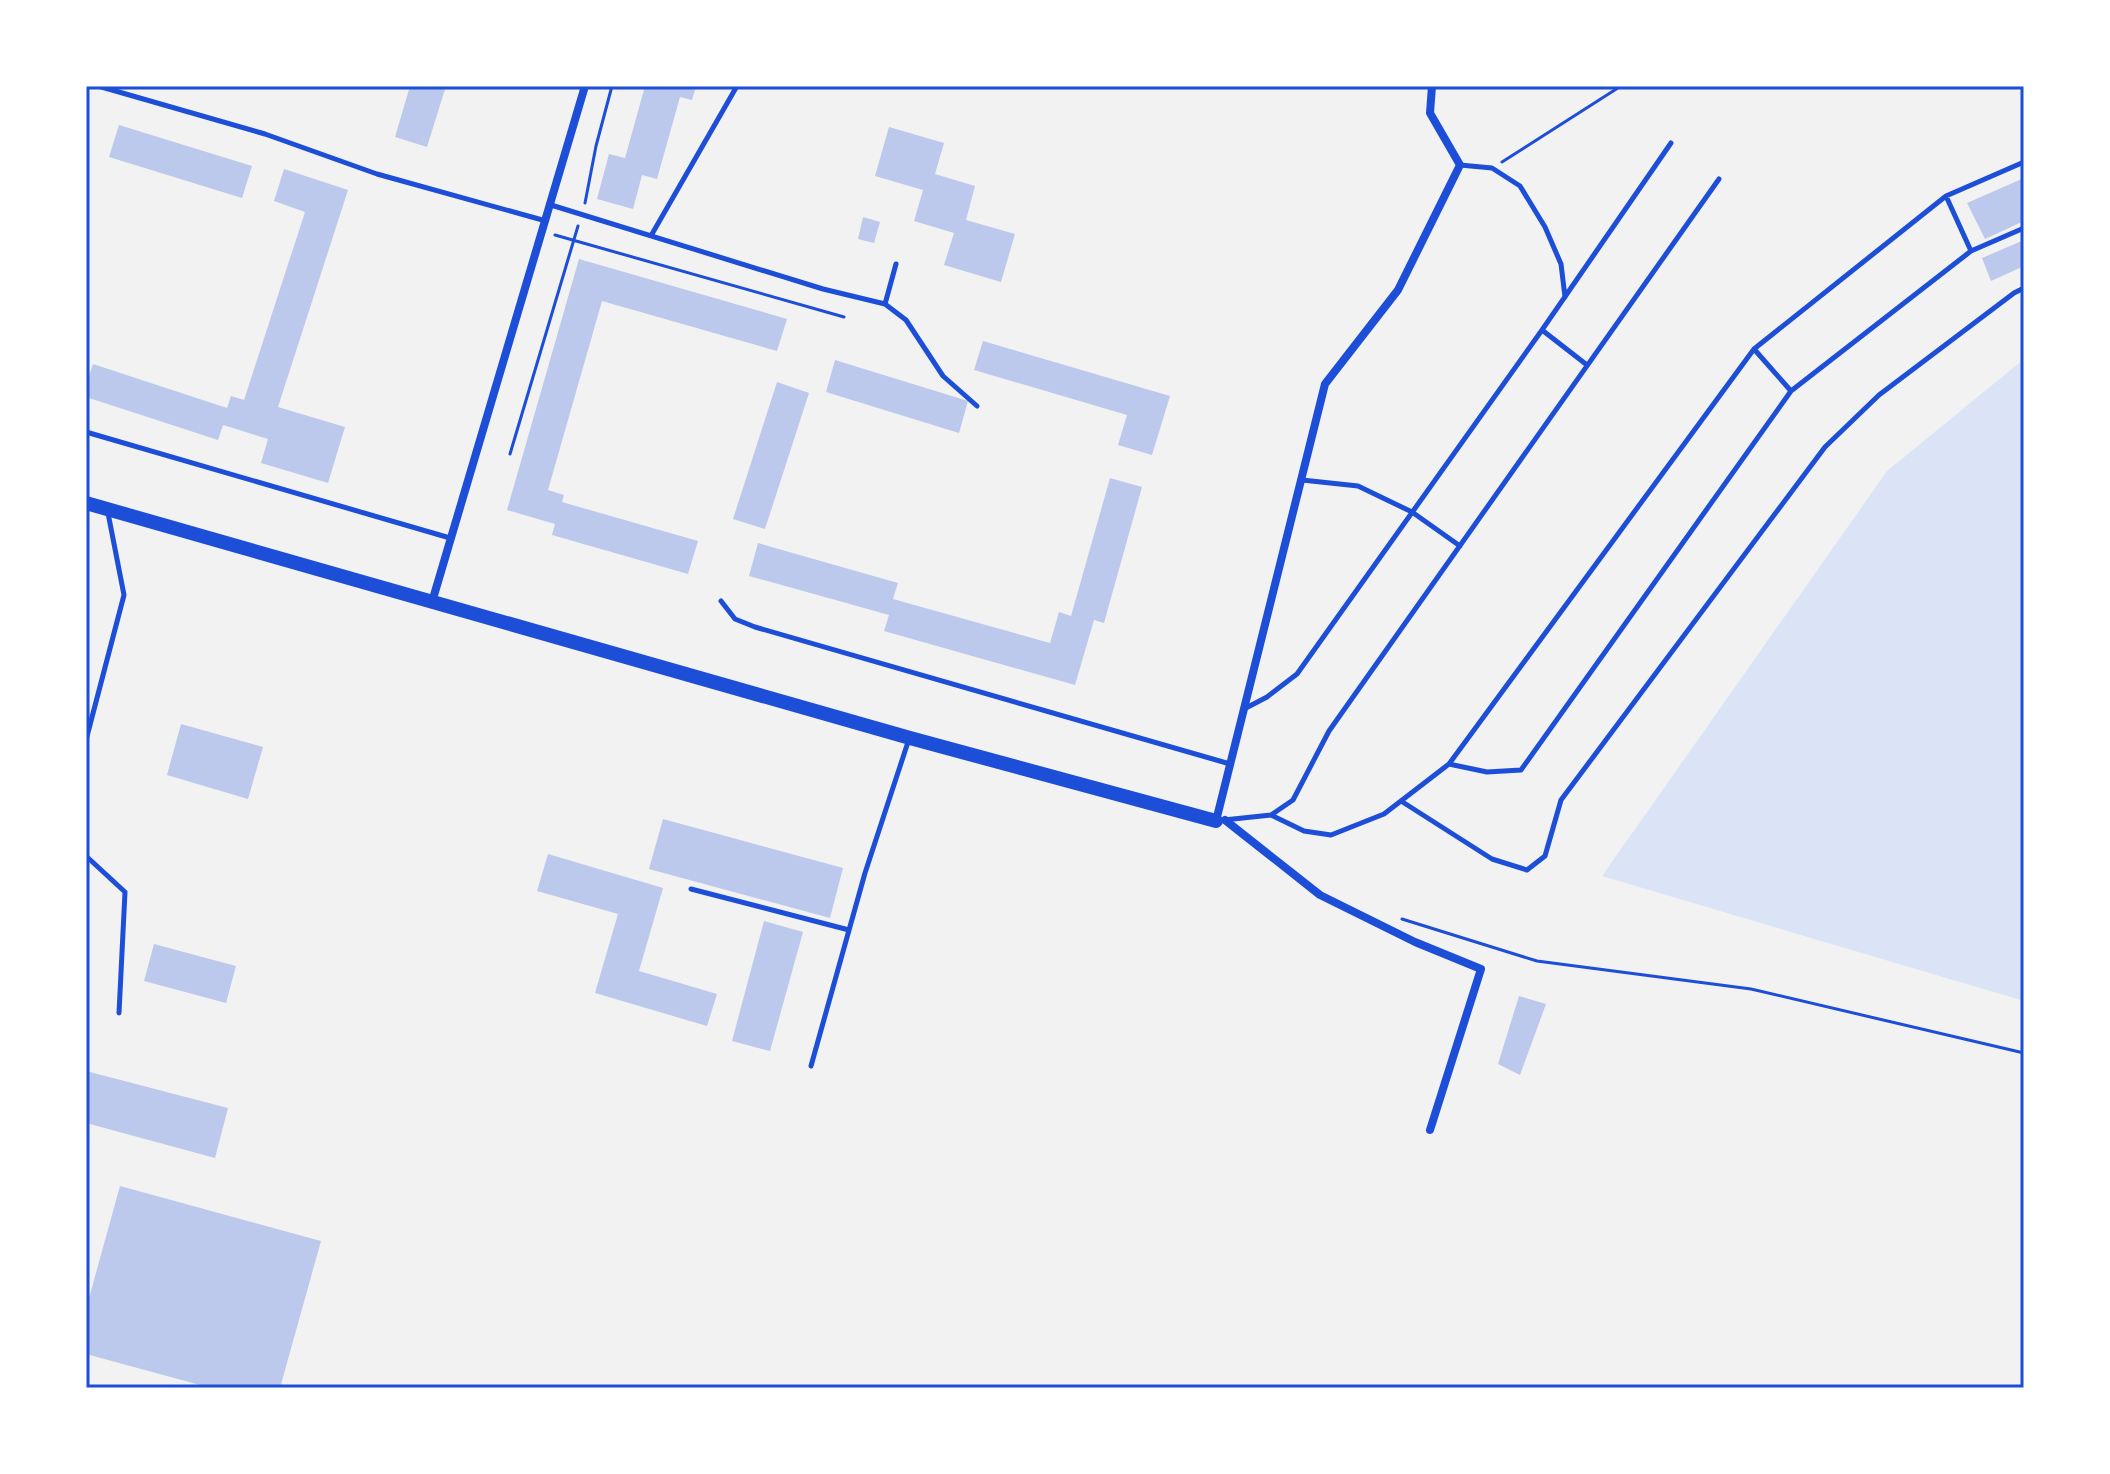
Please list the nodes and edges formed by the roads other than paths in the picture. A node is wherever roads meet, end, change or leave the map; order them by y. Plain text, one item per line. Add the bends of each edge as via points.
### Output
1 (98, 86) edge
2 (585, 86) edge
3 (737, 86) edge
4 (1432, 86) edge
5 (1671, 143) dead end
6 (2024, 162) edge
7 (1460, 165) junction
8 (1719, 179) dead end
9 (1946, 196) junction
10 (551, 205) junction
11 (547, 222) junction
12 (2024, 228) edge
13 (652, 234) junction
14 (1971, 251) junction
15 (896, 264) dead end
16 (2024, 288) edge
17 (1565, 297) junction
18 (885, 304) junction
19 (1542, 330) junction
20 (1754, 349) junction
21 (1587, 365) junction
22 (1791, 391) junction
23 (977, 406) dead end
24 (86, 432) edge
25 (1302, 480) junction
26 (86, 503) edge
27 (107, 508) junction
28 (1412, 512) junction
29 (451, 539) junction
30 (1460, 546) junction
31 (721, 601) dead end
32 (432, 602) junction
33 (1244, 709) junction
34 (910, 738) junction
35 (86, 740) edge
36 (1230, 764) junction
37 (1449, 764) junction
38 (1401, 801) junction
39 (1271, 815) junction
40 (1220, 820) junction
41 (86, 856) edge
42 (691, 889) dead end
43 (849, 930) junction
44 (119, 1013) dead end
45 (811, 1066) dead end
46 (1430, 1130) dead end

1 - 11 lane
2 - 10 street
3 - 13 lane
4 - 7 street via 1430,113
5 - 17 lane
6 - 9 lane
7 - 17 lane via 1492,168 1520,186 1561,264
7 - 25 street via 1398,290 1325,384
8 - 21 lane
9 - 14 lane
9 - 20 lane
10 - 11 street
10 - 13 lane
11 - 29 street
12 - 14 lane
13 - 18 lane
14 - 22 lane
15 - 18 lane
16 - 38 lane via 1879,395 1825,447 1561,800 1545,856 1527,870 1492,859
17 - 19 lane
18 - 23 lane via 906,320 943,376
19 - 21 lane
19 - 28 lane
20 - 22 lane
20 - 37 lane
21 - 30 lane
22 - 37 lane via 1521,770 1487,772
24 - 29 lane
25 - 28 lane via 1358,486
25 - 33 street
26 - 27 street
27 - 32 street
27 - 35 lane via 124,595
28 - 30 lane
28 - 33 lane via 1297,674
29 - 32 street
30 - 39 lane via 1329,731 1293,800
31 - 36 lane via 735,619 755,627
32 - 34 street
33 - 36 street
34 - 40 street
34 - 43 lane
36 - 40 street
37 - 38 lane
38 - 39 lane via 1384,814 1331,835 1304,831
39 - 40 lane
40 - 46 street via 1320,895 1481,969
41 - 44 lane via 125,892
42 - 43 lane
43 - 45 lane

